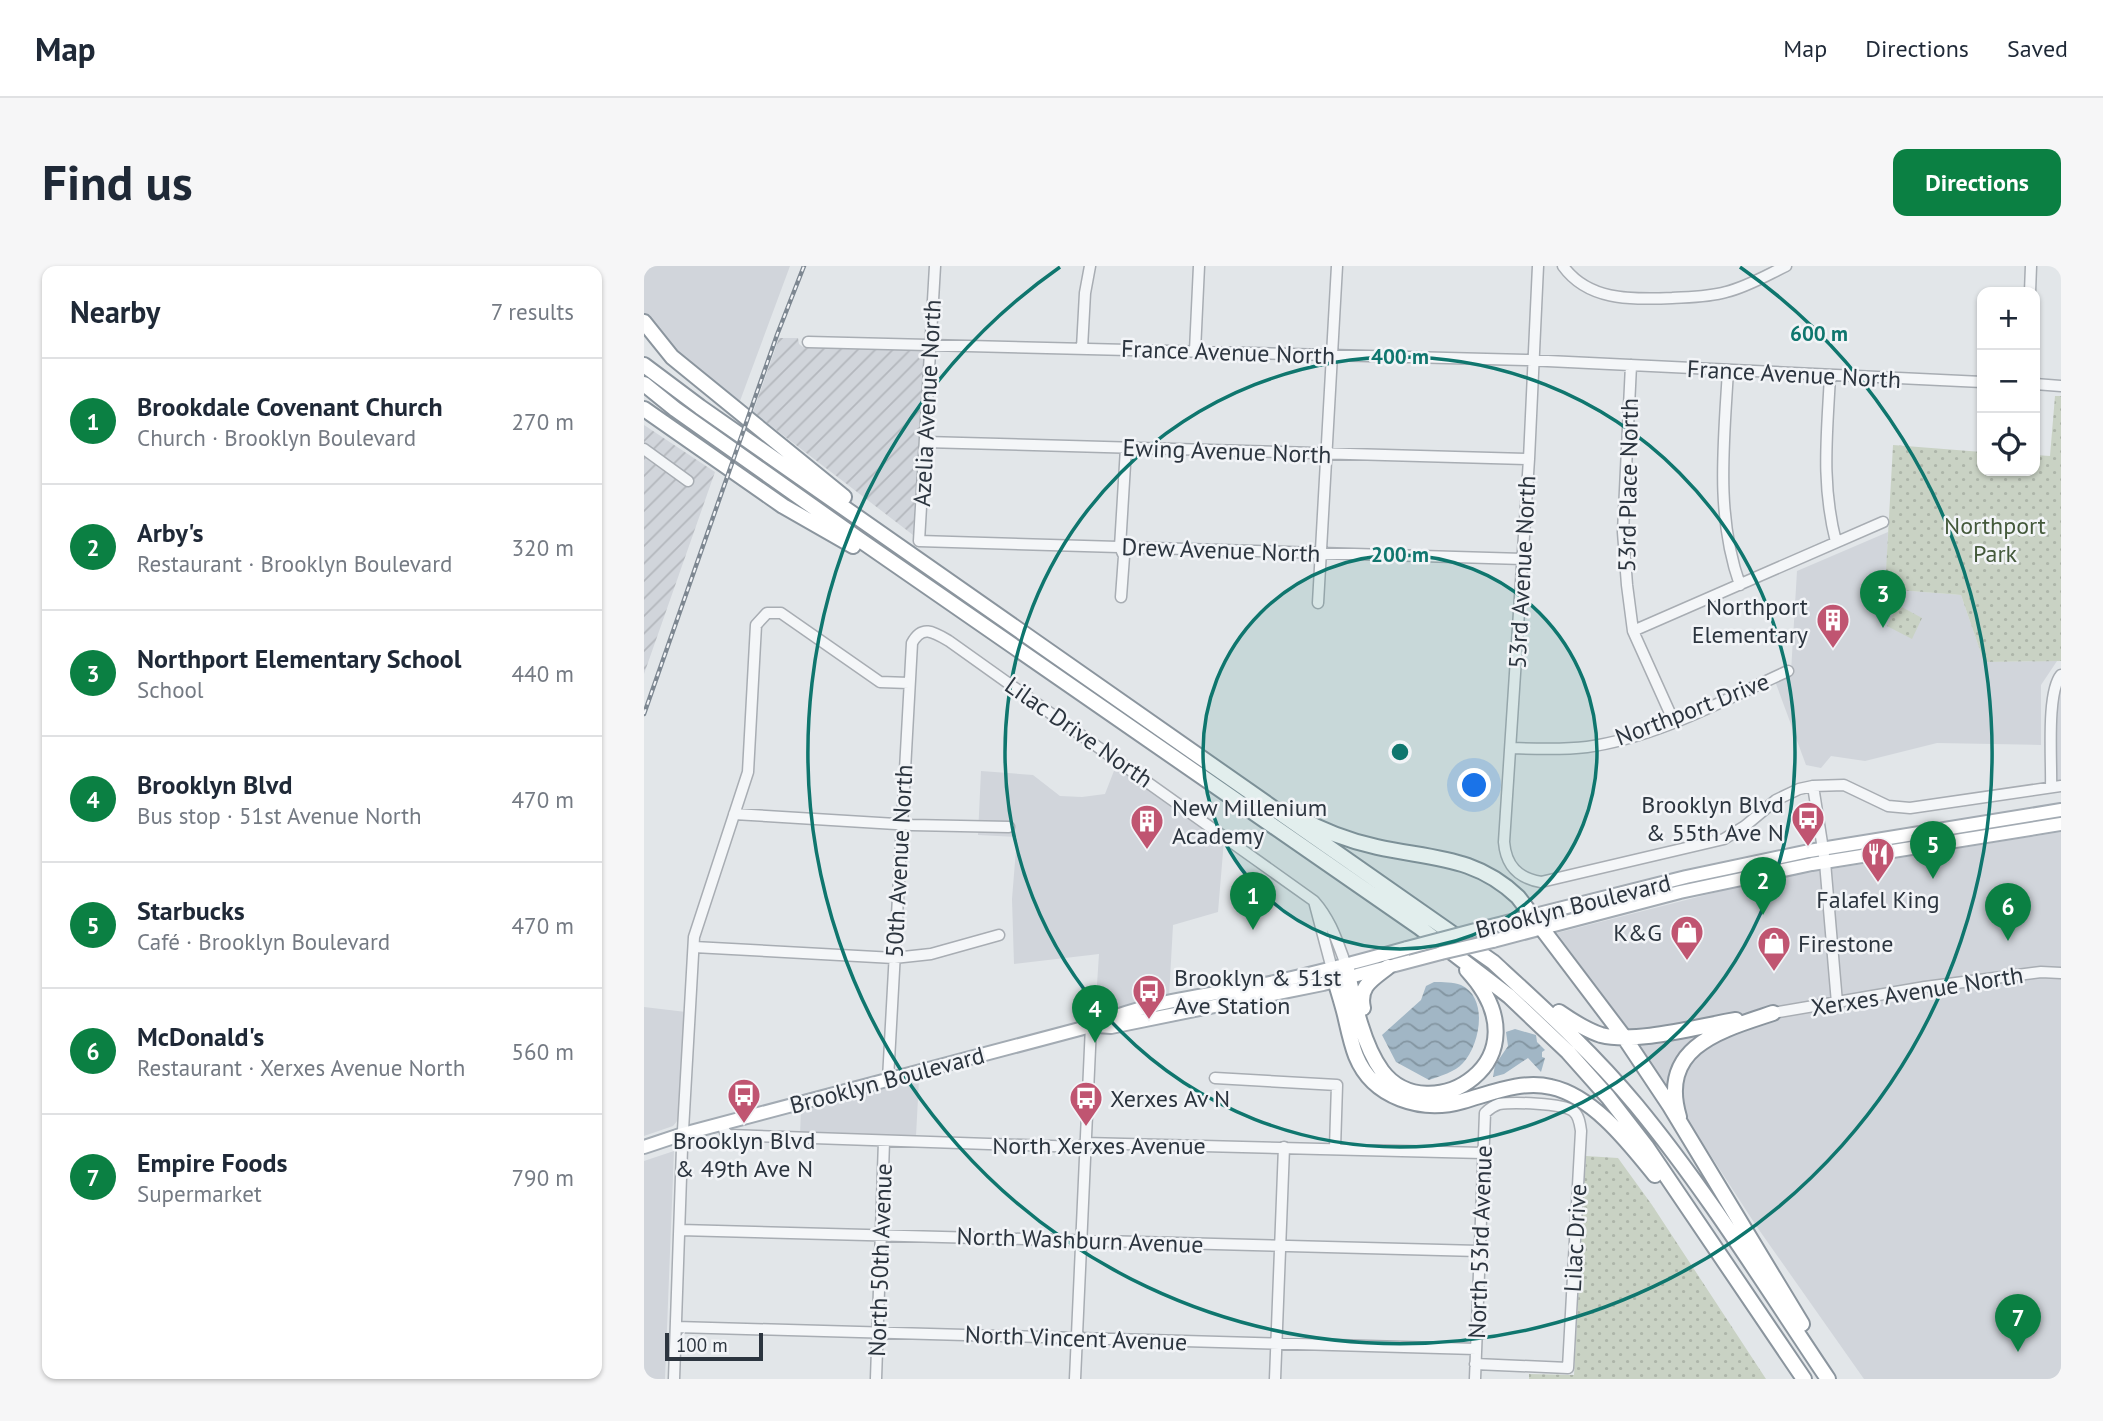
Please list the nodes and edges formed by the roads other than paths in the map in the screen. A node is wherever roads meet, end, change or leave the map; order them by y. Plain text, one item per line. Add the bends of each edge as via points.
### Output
1 (935, 266) edge
2 (1090, 266) edge
3 (1199, 266) edge
4 (1337, 266) edge
5 (1538, 266) edge
6 (1563, 266) edge
7 (1786, 266) edge
8 (2031, 266) edge
9 (2030, 287) edge
10 (644, 322) edge
11 (808, 342) dead end
12 (930, 345) junction
13 (1082, 348) junction
14 (1195, 351) junction
15 (1333, 355) junction
16 (1535, 360) junction
17 (644, 365) edge
18 (1631, 365) junction
19 (1728, 370) junction
20 (1830, 376) junction
21 (1977, 382) edge
22 (644, 384) edge
23 (2040, 384) edge
24 (2061, 386) edge
25 (644, 409) edge
26 (925, 442) junction
27 (1126, 448) junction
28 (644, 449) edge
29 (1327, 454) junction
30 (1529, 459) junction
31 (688, 481) dead end
32 (1883, 522) dead end
33 (880, 532) junction
34 (919, 541) joint
35 (1836, 542) junction
36 (1120, 547) junction
37 (1321, 553) junction
38 (1522, 559) junction
39 (1740, 584) junction
40 (939, 596) junction
41 (1121, 597) dead end
42 (1318, 603) dead end
43 (1633, 631) junction
44 (912, 643) joint
45 (1788, 671) dead end
46 (2061, 675) edge
47 (909, 683) junction
48 (1674, 722) junction
49 (1512, 748) junction
50 (1241, 785) junction
51 (1813, 786) junction
52 (2056, 786) edge
53 (2061, 810) edge
54 (734, 814) junction
55 (901, 823) junction
56 (2061, 824) edge
57 (1009, 827) dead end
58 (1823, 855) junction
59 (1533, 915) junction
60 (1419, 927) junction
61 (1543, 929) junction
62 (999, 936) dead end
63 (694, 947) junction
64 (894, 958) junction
65 (1493, 962) junction
66 (1388, 967) junction
67 (1340, 973) junction
68 (2061, 973) edge
69 (1838, 1003) junction
70 (1773, 1013) junction
71 (1735, 1020) joint
72 (1091, 1026) junction
73 (1624, 1037) junction
74 (1375, 1060) junction
75 (888, 1079) junction
76 (1214, 1079) dead end
77 (1574, 1111) joint
78 (722, 1124) junction
79 (1684, 1129) junction
80 (683, 1134) junction
81 (884, 1141) junction
82 (1085, 1143) junction
83 (644, 1147) edge
84 (1284, 1147) junction
85 (1335, 1149) junction
86 (1483, 1153) junction
87 (680, 1230) junction
88 (881, 1235) junction
89 (1081, 1240) junction
90 (1280, 1245) junction
91 (1714, 1246) junction
92 (1479, 1251) junction
93 (676, 1327) junction
94 (878, 1334) junction
95 (1077, 1338) junction
96 (1276, 1344) junction
97 (1476, 1349) junction
98 (1475, 1364) junction
99 (674, 1379) edge
100 (876, 1379) edge
101 (1075, 1379) edge
102 (1275, 1379) edge
103 (1475, 1379) edge
104 (1804, 1379) edge
105 (1828, 1379) edge
106 (1836, 1379) edge

1 - 12 street, Azelia Avenue North
2 - 13 street
3 - 14 street
4 - 15 street
5 - 16 street, 53rd Avenue North
6 - 7 street via 1590,289 1630,299 1712,295
8 - 9 street
10 - 33 highway via 672,356 863,512
11 - 12 street, France Avenue North
12 - 13 street, France Avenue North
12 - 26 street, Azelia Avenue North
13 - 14 street, France Avenue North
14 - 15 street, France Avenue North
15 - 16 street, France Avenue North
15 - 29 street
16 - 18 street, France Avenue North
16 - 30 street, 53rd Avenue North
17 - 33 highway
18 - 19 street, France Avenue North
18 - 43 street, 53rd Place North via 1623,532
19 - 20 street, France Avenue North
19 - 39 street via 1723,494 1728,544
20 - 21 street, France Avenue North
20 - 35 street via 1825,475
22 - 40 highway
23 - 24 street
25 - 40 highway via 783,506
26 - 27 street, Ewing Avenue North
26 - 34 street, Azelia Avenue North
27 - 29 street, Ewing Avenue North
27 - 36 street
28 - 31 street
29 - 30 street, Ewing Avenue North
29 - 37 street
30 - 38 street, 53rd Avenue North
32 - 35 street
33 - 50 highway
34 - 36 street, Drew Avenue North
35 - 39 street
36 - 37 street, Drew Avenue North
36 - 41 street via 1124,556
37 - 38 street, Drew Avenue North
37 - 42 street
38 - 49 street, 53rd Avenue North
39 - 43 street
40 - 60 highway
43 - 48 street, 53rd Place North
44 - 47 street, 50th Avenue North
44 - 67 street, Lilac Drive North via 916,635 930,630 950,641 1314,901
45 - 48 street, Northport Drive
46 - 52 street via 2052,697
47 - 54 street via 880,682 787,616 774,612 761,618 754,633 748,772
47 - 55 street, 50th Avenue North
48 - 49 street, Northport Drive via 1588,747
49 - 51 street, 53rd Avenue North via 1506,858 1517,873 1541,882 1705,845 1734,834 1786,794
50 - 59 highway via 1353,841 1473,866 1504,885
50 - 65 highway
51 - 52 street via 1843,785 1888,806 1910,808
51 - 58 street
53 - 58 main road, Brooklyn Boulevard
54 - 55 street
54 - 63 street
55 - 57 street
55 - 64 street, 50th Avenue North
56 - 58 main road, Brooklyn Boulevard
58 - 59 main road, Brooklyn Boulevard via 1686,877
58 - 61 main road, Brooklyn Boulevard
58 - 69 street
59 - 61 highway
59 - 67 main road, Brooklyn Boulevard, bridge via 1407,948
60 - 74 highway via 1484,991 1496,1023 1494,1049 1475,1077 1440,1092 1401,1086
60 - 91 highway via 1489,978 1568,1052 1632,1127
61 - 66 main road, Brooklyn Boulevard, bridge
61 - 73 highway
62 - 64 street via 931,954
63 - 64 street
63 - 80 street
64 - 75 street, 50th Avenue North
65 - 73 highway via 1573,1022 1603,1035
65 - 105 highway via 1586,1049 1655,1129
66 - 67 main road, Brooklyn Boulevard
66 - 74 highway via 1361,993
67 - 72 main road, Brooklyn Boulevard via 1168,1001
67 - 74 highway
67 - 91 highway via 1356,1057 1384,1090 1411,1103 1437,1106 1522,1085 1563,1091 1622,1135
68 - 69 street, Xerxes Avenue North via 1985,979
69 - 70 street, Xerxes Avenue North
70 - 71 street, Xerxes Avenue North
70 - 79 highway via 1714,1033 1692,1051 1677,1084 1677,1109
71 - 73 highway
72 - 75 main road, Brooklyn Boulevard
72 - 82 street
73 - 79 highway
75 - 78 main road, Brooklyn Boulevard
76 - 85 street via 1337,1085
77 - 86 street, North 53rd Avenue via 1559,1106 1491,1107 1485,1113
77 - 98 street, Lilac Drive via 1581,1131 1568,1368
78 - 80 main road, Brooklyn Boulevard
78 - 81 street, North Xerxes Avenue via 729,1135
79 - 106 highway
80 - 83 main road, Brooklyn Boulevard
80 - 87 street
81 - 82 street, North Xerxes Avenue via 1079,1147
81 - 88 street, North 50th Avenue
82 - 84 street, North Xerxes Avenue
82 - 89 street
84 - 85 street, North Xerxes Avenue
84 - 90 street
85 - 86 street, North Xerxes Avenue
86 - 92 street, North 53rd Avenue
87 - 88 street, North Washburn Avenue
87 - 93 street
88 - 89 street, North Washburn Avenue
88 - 94 street, North 50th Avenue
89 - 90 street, North Washburn Avenue
89 - 95 street
90 - 92 street, North Washburn Avenue
90 - 96 street
91 - 104 highway
92 - 97 street, North 53rd Avenue
93 - 94 street, North Vincent Avenue
93 - 99 street
94 - 95 street, North Vincent Avenue
94 - 100 street, North 50th Avenue
95 - 96 street, North Vincent Avenue
95 - 101 street
96 - 97 street, North Vincent Avenue
96 - 102 street
97 - 98 street, North 53rd Avenue
98 - 103 street, North 53rd Avenue

